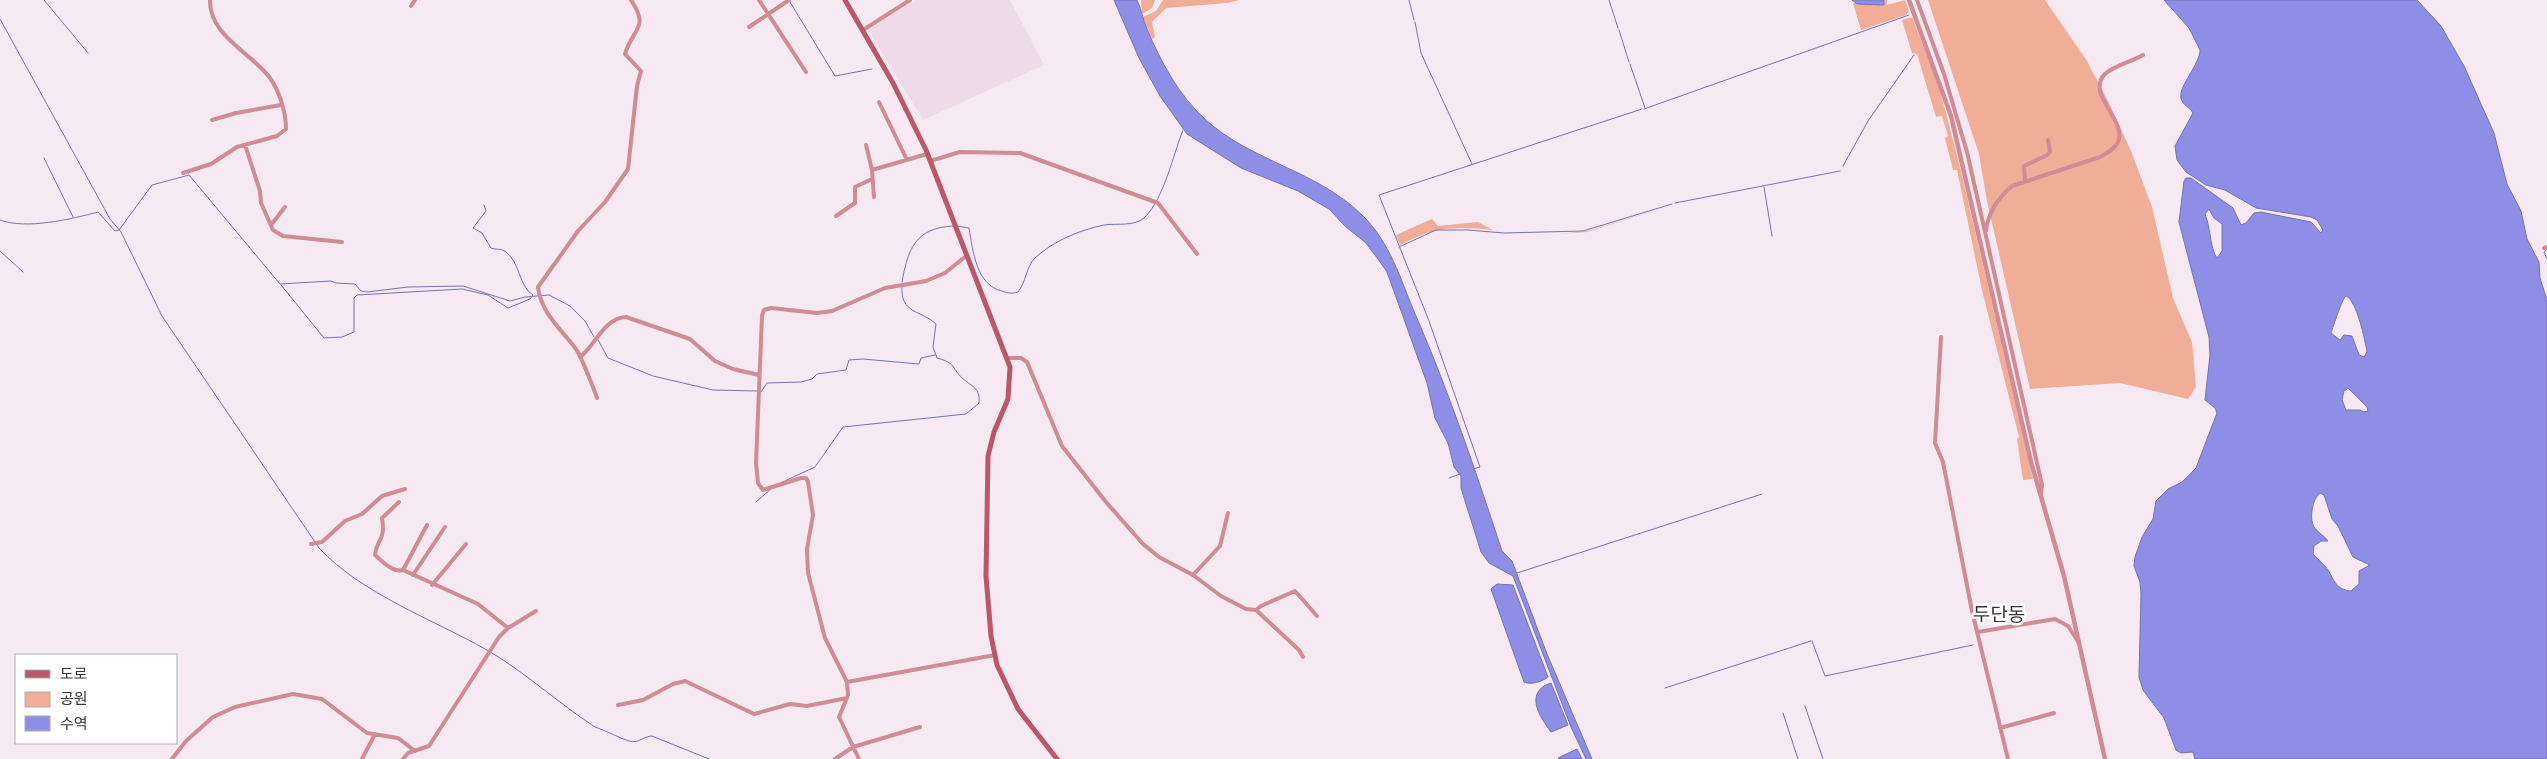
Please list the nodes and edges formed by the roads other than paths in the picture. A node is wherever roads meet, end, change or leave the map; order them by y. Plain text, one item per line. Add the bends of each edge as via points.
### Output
1 (210, 0) edge
2 (415, 0) edge
3 (631, 0) edge
4 (759, 0) edge
5 (789, 0) edge
6 (845, 0) edge
7 (910, 0) edge
8 (1909, 0) edge
9 (1917, 0) edge
10 (411, 6) dead end
11 (768, 14) junction
12 (749, 27) dead end
13 (863, 30) junction
14 (2143, 55) dead end
15 (806, 72) dead end
16 (879, 102) dead end
17 (281, 105) junction
18 (212, 120) dead end
19 (2048, 140) dead end
20 (245, 145) junction
21 (866, 145) dead end
22 (927, 154) junction
23 (907, 160) junction
24 (930, 160) junction
25 (872, 170) junction
26 (183, 173) dead end
27 (872, 179) junction
28 (2025, 181) junction
29 (874, 197) dead end
30 (286, 207) dead end
31 (836, 216) dead end
32 (271, 225) junction
33 (1986, 238) junction
34 (342, 242) dead end
35 (1197, 254) dead end
36 (966, 256) junction
37 (1941, 337) dead end
38 (580, 357) junction
39 (1007, 358) junction
40 (759, 375) junction
41 (597, 398) dead end
42 (405, 489) dead end
43 (2041, 496) junction
44 (399, 502) dead end
45 (1228, 513) dead end
46 (427, 525) dead end
47 (445, 527) dead end
48 (311, 544) dead end
49 (466, 544) dead end
50 (403, 570) junction
51 (412, 575) junction
52 (1193, 575) junction
53 (432, 585) junction
54 (1256, 610) junction
55 (536, 611) dead end
56 (1317, 616) dead end
57 (508, 628) junction
58 (1978, 632) junction
59 (2079, 643) junction
60 (995, 655) junction
61 (1303, 658) dead end
62 (848, 682) junction
63 (847, 698) junction
64 (618, 705) dead end
65 (2054, 713) dead end
66 (920, 727) dead end
67 (2000, 728) junction
68 (375, 734) junction
69 (852, 746) junction
70 (415, 750) junction
71 (172, 759) edge
72 (362, 759) edge
73 (402, 759) edge
74 (835, 759) edge
75 (858, 759) edge
76 (1057, 759) edge
77 (2008, 759) edge
78 (2105, 759) edge

1 - 17 street via 210,12 219,28 265,72 274,84
2 - 10 street
3 - 38 street via 641,15 625,54 640,71 628,169 538,287 544,306
4 - 11 street
5 - 11 street
6 - 13 main road
7 - 13 street
8 - 43 street via 1951,116
9 - 33 street via 1960,124
11 - 12 street
11 - 15 street
13 - 22 main road
14 - 28 street via 2112,69 2101,82 2100,91 2119,131 2118,144 2114,149 2093,160
16 - 23 street
17 - 18 street
17 - 20 street via 286,122 282,134
19 - 28 street via 2048,155 2024,166
20 - 26 street via 211,164
20 - 32 street via 261,203
21 - 25 street
22 - 23 street
22 - 24 main road
23 - 25 street
24 - 35 street via 960,152 1020,153 1158,203
24 - 36 main road
25 - 27 street
27 - 29 street
27 - 31 street via 855,187 854,203
28 - 33 street via 2004,193 1992,210
30 - 32 street
32 - 34 street via 283,236
33 - 43 street via 2042,485
36 - 39 main road
36 - 40 street via 945,273 926,281 885,288 832,311 764,310
37 - 58 street via 1935,443 1943,462
38 - 40 street via 598,335 619,318 626,317 682,335 698,344 715,361
38 - 41 street
39 - 52 street via 1021,358 1027,362 1062,446 1106,502 1143,544
39 - 60 main road via 1010,375 1008,399 990,442 986,490 986,576
40 - 62 street via 758,483 764,490 801,478 808,482 813,515 807,549 808,573 825,638
42 - 48 street via 382,496 362,514 345,521 322,542
43 - 59 street
44 - 50 street via 383,516 383,536 375,555 394,570
45 - 52 street via 1220,546
46 - 50 street
47 - 51 street
49 - 53 street
50 - 51 street
51 - 53 street
52 - 54 street via 1221,596 1246,609
53 - 57 street via 478,604
54 - 56 street via 1295,591
54 - 61 street via 1299,650
55 - 57 street
57 - 70 street via 476,671 429,746
58 - 59 street via 2055,619 2068,626
58 - 67 street
59 - 78 street
60 - 62 street
60 - 76 main road via 1018,709
62 - 63 street
63 - 64 street via 807,706 790,704 754,714 685,681 642,700
63 - 69 street via 839,718
65 - 67 street
66 - 69 street
67 - 77 street
68 - 70 street via 398,738
68 - 71 street via 367,732 322,699 288,694 235,707 213,717 186,741
68 - 72 street
69 - 74 street
69 - 75 street
70 - 73 street

